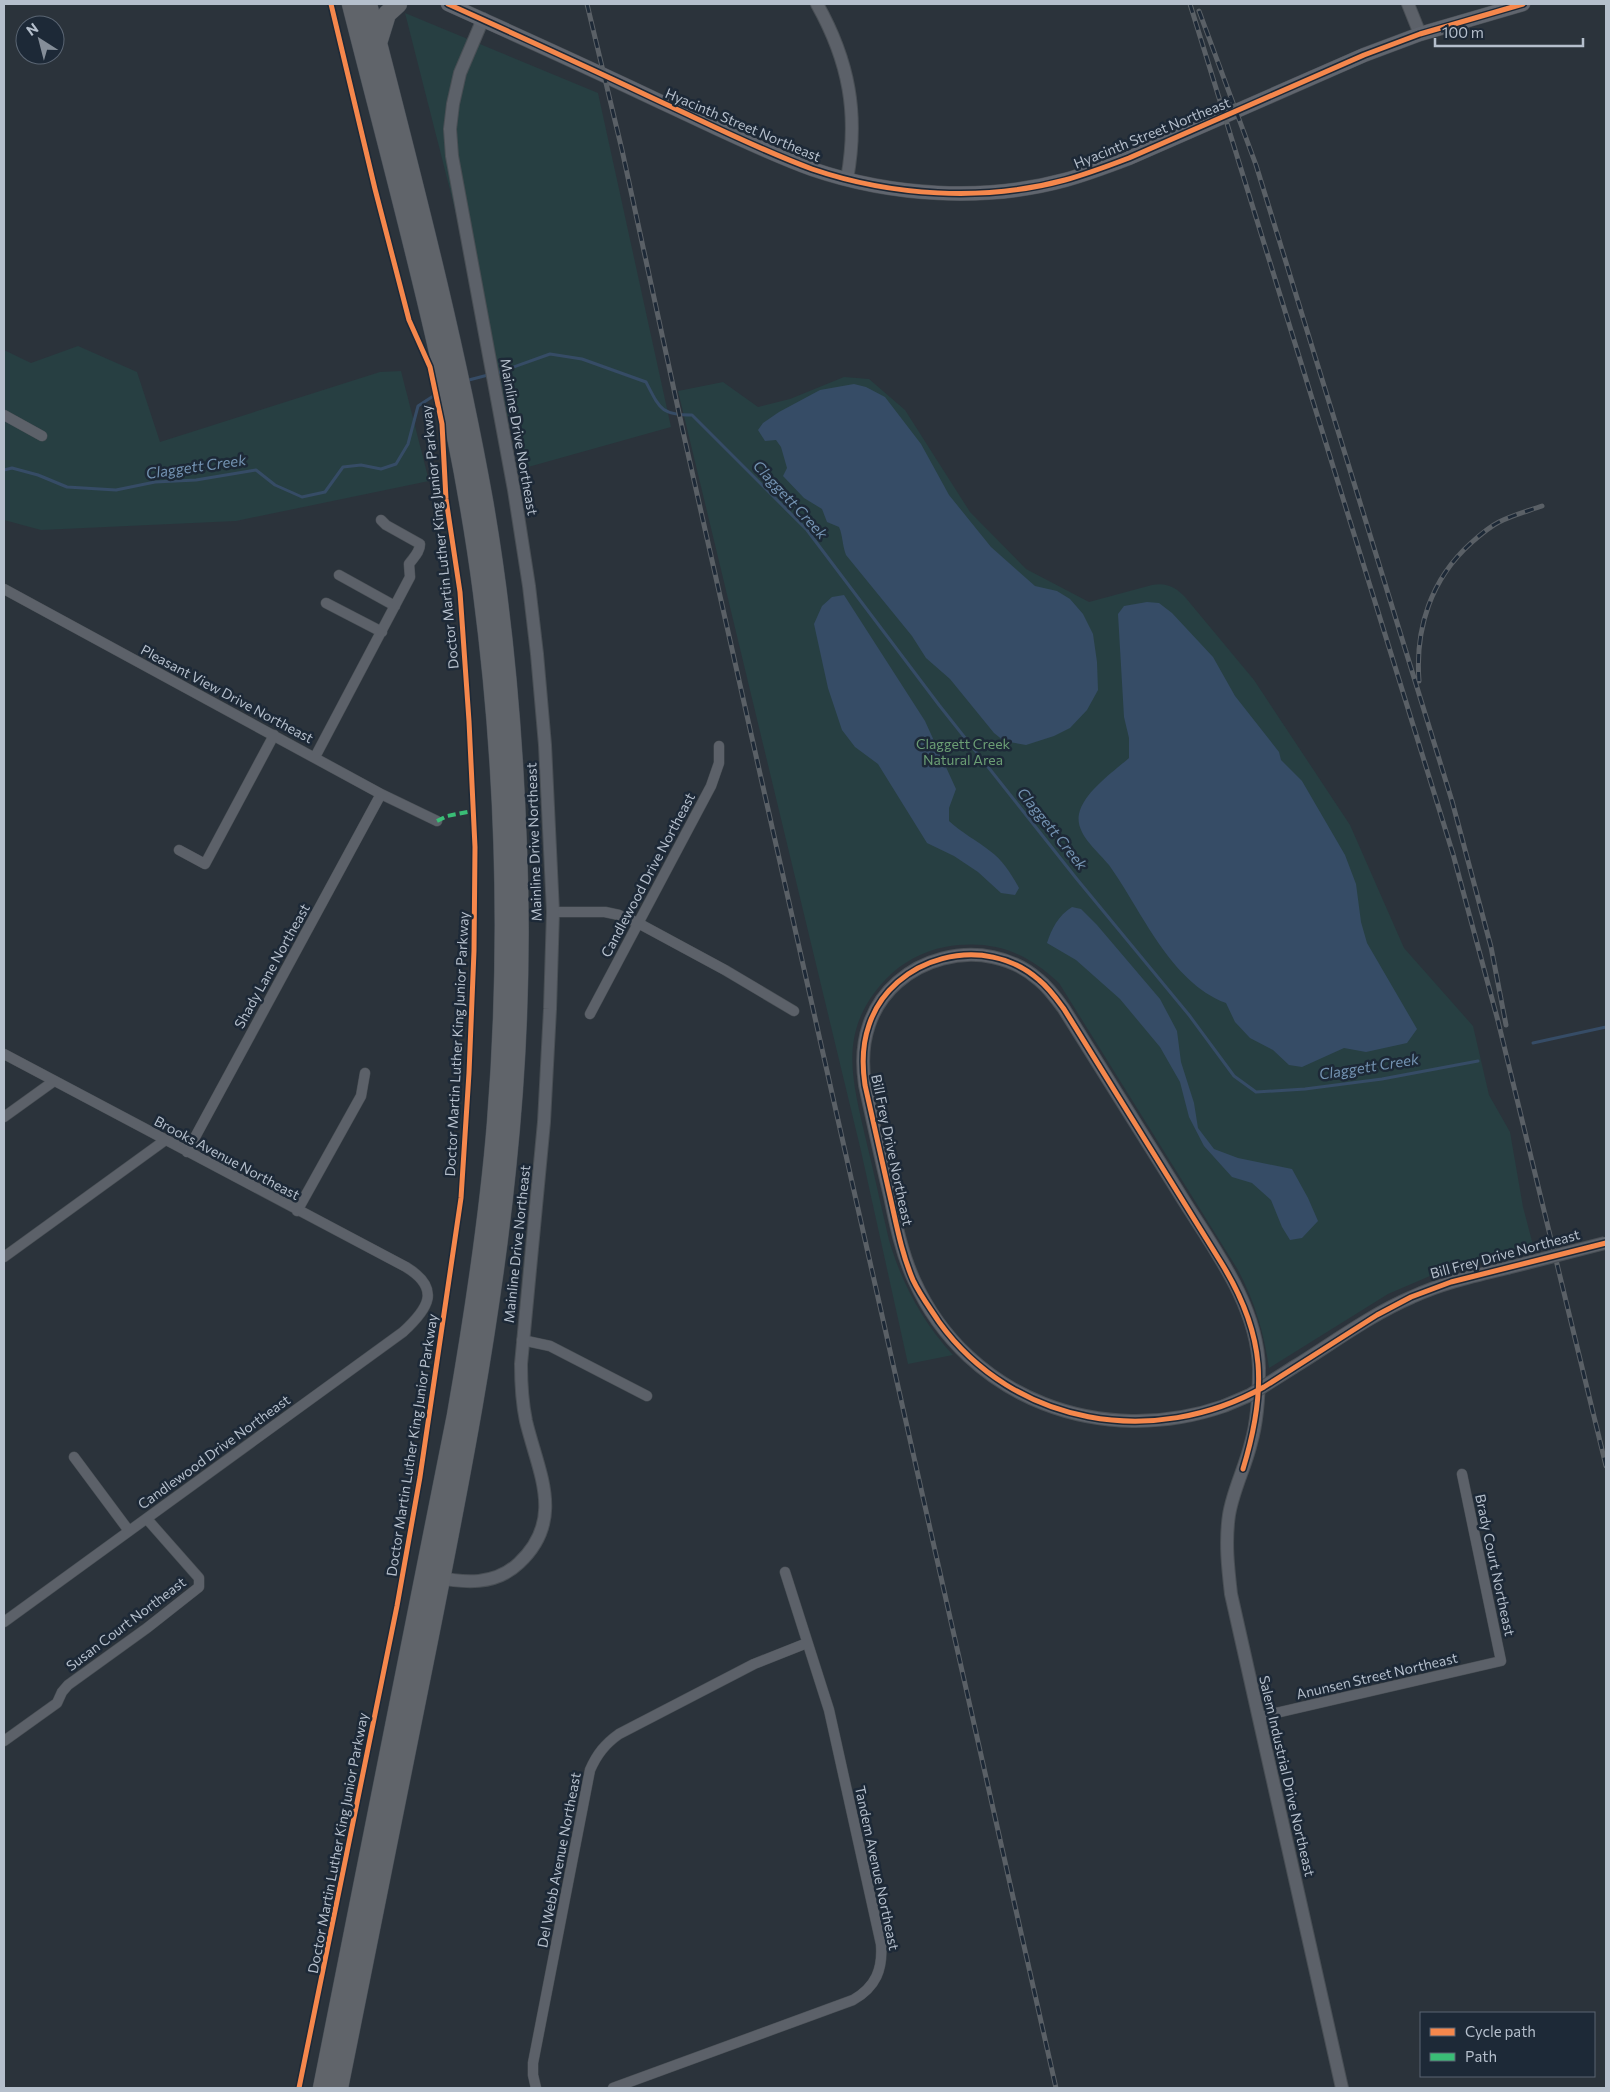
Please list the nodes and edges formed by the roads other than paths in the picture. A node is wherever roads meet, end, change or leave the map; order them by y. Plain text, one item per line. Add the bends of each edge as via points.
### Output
1 (351, 4) edge
2 (368, 4) edge
3 (398, 4) edge
4 (448, 4) edge
5 (817, 4) edge
6 (1408, 4) edge
7 (1523, 4) edge
8 (483, 19) junction
9 (1420, 34) junction
10 (378, 43) junction
11 (846, 179) junction
12 (448, 355) junction
13 (4, 415) edge
14 (42, 436) dead end
15 (381, 520) dead end
16 (339, 575) dead end
17 (4, 589) edge
18 (326, 603) dead end
19 (395, 606) junction
20 (382, 632) junction
21 (274, 735) junction
22 (719, 746) dead end
23 (315, 757) junction
24 (381, 794) junction
25 (437, 821) dead end
26 (179, 850) dead end
27 (553, 912) junction
28 (638, 923) junction
29 (794, 1011) dead end
30 (590, 1014) dead end
31 (4, 1054) edge
32 (365, 1073) dead end
33 (54, 1081) junction
34 (4, 1117) edge
35 (164, 1141) junction
36 (187, 1152) junction
37 (298, 1211) junction
38 (1606, 1243) edge
39 (4, 1257) edge
40 (428, 1294) joint
41 (522, 1340) junction
42 (647, 1396) dead end
43 (74, 1457) dead end
44 (1243, 1469) joint
45 (1462, 1474) dead end
46 (147, 1519) junction
47 (129, 1531) junction
48 (785, 1572) dead end
49 (432, 1577) junction
50 (4, 1622) edge
51 (807, 1643) junction
52 (1501, 1661) joint
53 (1259, 1717) junction
54 (4, 1740) edge
55 (322, 2088) edge
56 (339, 2088) edge
57 (536, 2088) edge
58 (613, 2088) edge
59 (1342, 2088) edge

1 - 12 highway, Doctor Martin Luther King Junior Parkway
2 - 10 highway, Doctor Martin Luther King Junior Parkway
3 - 10 highway via 387,14
4 - 8 main road, Hyacinth Street Northeast
5 - 11 street via 837,43 851,97 852,138
6 - 9 street
7 - 9 main road, Hyacinth Street Northeast
8 - 11 main road, Hyacinth Street Northeast via 750,144
8 - 27 street, Mainline Drive Northeast via 460,73 450,129 456,185 519,517 545,745
9 - 11 main road, Hyacinth Street Northeast via 1129,158 1064,180 998,192 949,193 912,191
10 - 12 highway, Doctor Martin Luther King Junior Parkway
12 - 49 highway, Doctor Martin Luther King Junior Parkway via 460,418 493,697 501,808 504,957 496,1124 486,1220
13 - 14 street
15 - 19 street via 420,544 418,553 409,564 410,577
16 - 19 street
17 - 21 street, Pleasant View Drive Northeast
18 - 20 street
19 - 20 street
20 - 23 street
21 - 23 street, Pleasant View Drive Northeast
21 - 26 street via 205,864
22 - 28 street, Candlewood Drive Northeast via 719,764 713,781
23 - 24 street, Pleasant View Drive Northeast
24 - 25 street, Pleasant View Drive Northeast
24 - 36 street, Shady Lane Northeast
27 - 28 street via 605,912
27 - 41 street, Mainline Drive Northeast via 544,1122
28 - 29 street
28 - 30 street, Candlewood Drive Northeast
31 - 33 street, Brooks Avenue Northeast
32 - 37 street via 361,1096
33 - 34 street
33 - 35 street, Brooks Avenue Northeast
35 - 36 street, Brooks Avenue Northeast
35 - 39 street
36 - 37 street, Brooks Avenue Northeast
37 - 40 street, Brooks Avenue Northeast via 411,1270 424,1283
38 - 44 street, Bill Frey Drive Northeast, bridge via 1451,1282 1411,1297 1377,1316 1294,1367 1250,1394 1224,1406 1185,1417 1128,1422 1075,1414 1039,1402 997,1379 961,1348 924,1300 904,1254 862,1064 869,1024 877,1008 889,991 912,971 929,962 956,956 972,954 998,958 1039,979 1064,1009 1218,1256 1246,1311 1258,1356 1258,1402 1255,1428
40 - 46 street, Candlewood Drive Northeast via 423,1312 403,1332
41 - 42 street via 550,1346
41 - 49 street, Mainline Drive Northeast via 521,1390 547,1504 540,1533 534,1547 501,1576 484,1581
43 - 47 street
44 - 53 street, Salem Industrial Drive Northeast via 1229,1517 1227,1567
45 - 52 street, Brady Court Northeast
46 - 47 street, Candlewood Drive Northeast
46 - 54 street, Susan Court Northeast via 198,1578 199,1587 68,1685 57,1703
47 - 50 street, Candlewood Drive Northeast
48 - 51 street, Tandem Avenue Northeast
49 - 55 highway, Doctor Martin Luther King Junior Parkway
49 - 56 highway, Doctor Martin Luther King Junior Parkway
51 - 57 street, Del Webb Avenue Northeast via 754,1664 619,1734 594,1759 533,2063
51 - 58 street, Tandem Avenue Northeast via 833,1727 881,1944 880,1970 868,1989 853,2000
52 - 53 street, Anunsen Street Northeast
53 - 59 street, Salem Industrial Drive Northeast

